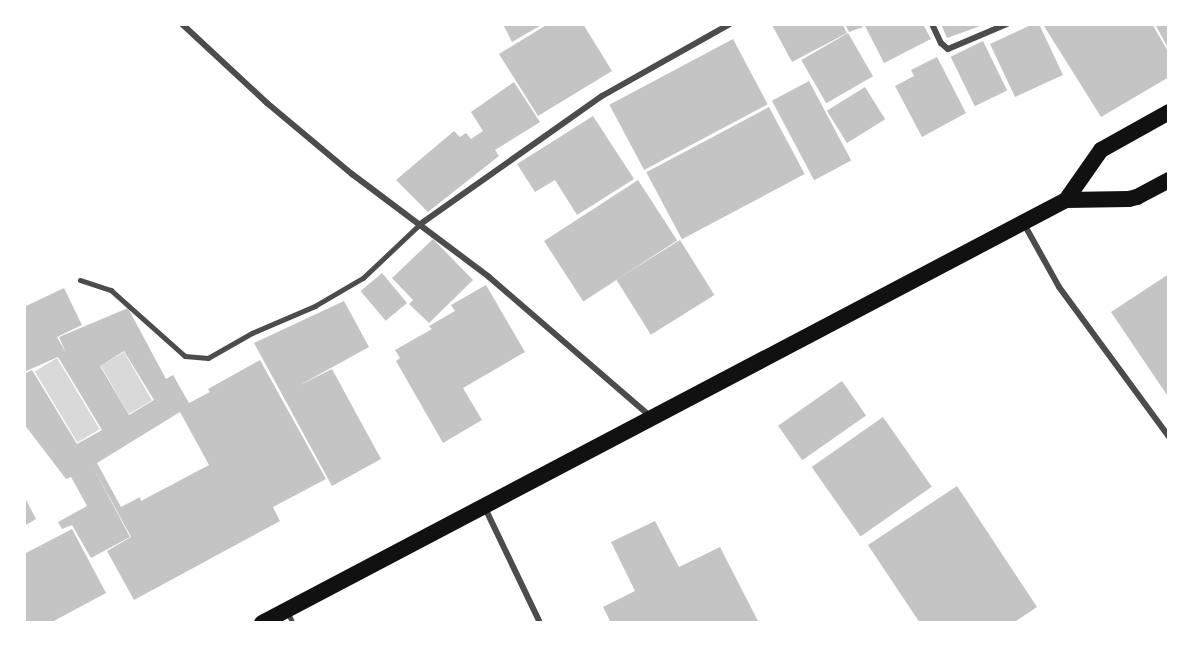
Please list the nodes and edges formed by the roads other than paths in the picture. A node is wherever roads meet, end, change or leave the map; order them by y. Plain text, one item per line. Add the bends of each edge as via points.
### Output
1 (182, 24) edge
2 (730, 24) edge
3 (932, 24) edge
4 (1007, 24) edge
5 (1169, 112) edge
6 (1169, 180) edge
7 (1066, 200) junction
8 (1023, 223) junction
9 (419, 225) junction
10 (80, 280) dead end
11 (653, 419) junction
12 (1169, 436) edge
13 (485, 508) junction
14 (290, 616) edge
15 (262, 623) edge
16 (540, 623) edge

1 - 9 street via 267,103
2 - 9 street via 602,96
3 - 4 street via 948,49
5 - 7 highway via 1101,150
6 - 7 highway via 1137,197
7 - 8 highway
8 - 11 highway
8 - 12 street via 1059,287
9 - 10 lane via 363,278 208,358 185,356 111,290
9 - 11 street via 489,276
11 - 13 highway
13 - 14 highway
13 - 16 street
14 - 15 highway

